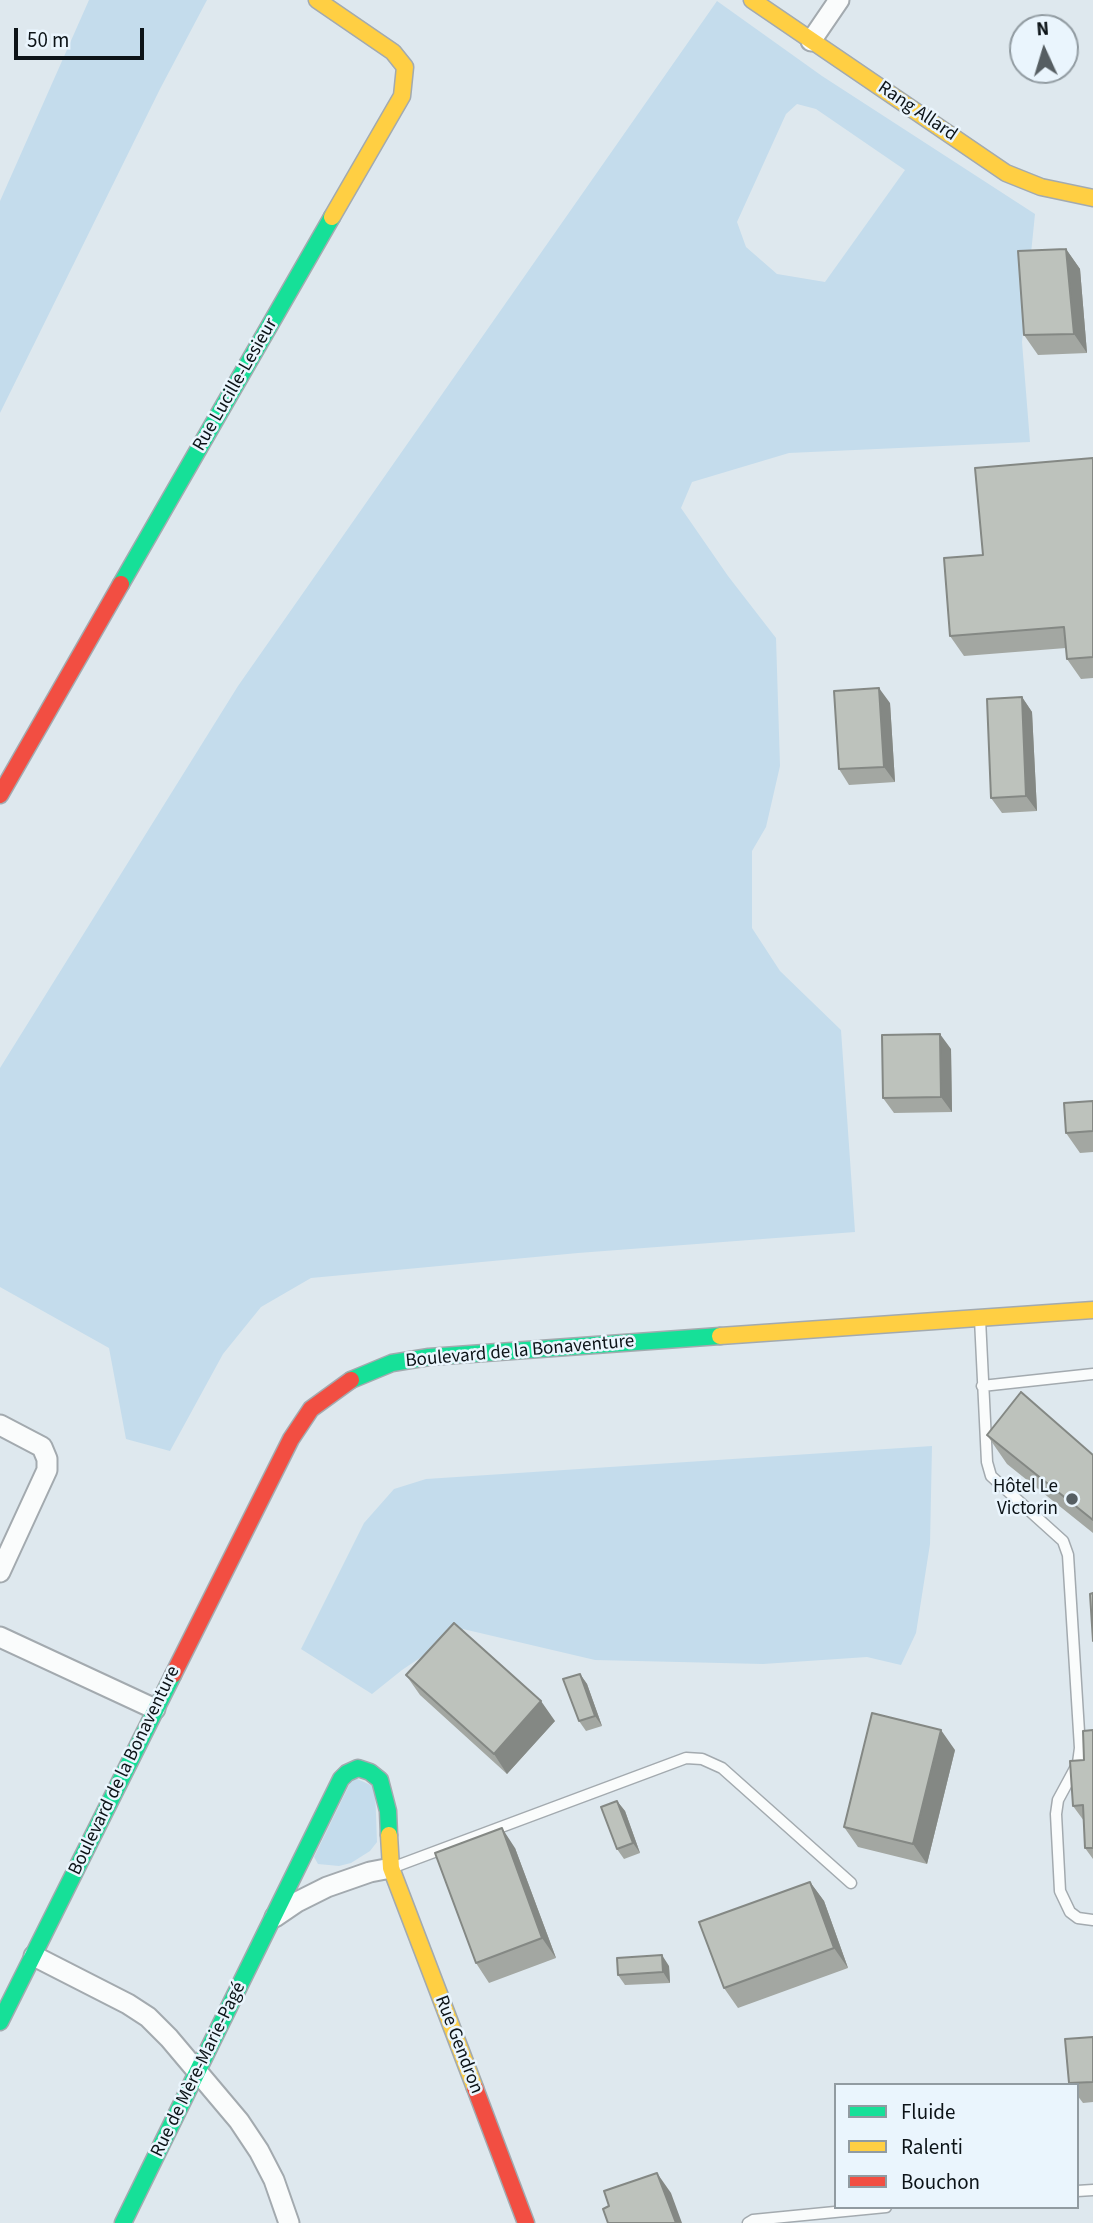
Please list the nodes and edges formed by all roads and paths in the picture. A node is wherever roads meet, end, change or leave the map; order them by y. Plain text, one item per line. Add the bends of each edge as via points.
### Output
1 (317, 0) edge
2 (752, 0) edge
3 (839, 0) edge
4 (811, 41) junction
5 (1093, 198) edge
6 (0, 794) edge
7 (1093, 1310) edge
8 (980, 1318) junction
9 (1093, 1374) edge
10 (982, 1386) junction
11 (0, 1425) edge
12 (0, 1572) edge
13 (0, 1637) edge
14 (155, 1709) junction
15 (391, 1868) junction
16 (851, 1883) dead end
17 (275, 1917) junction
18 (1093, 1920) edge
19 (34, 1956) junction
20 (0, 2022) edge
21 (198, 2071) junction
22 (866, 2209) edge
23 (123, 2223) edge
24 (289, 2223) edge
25 (526, 2223) edge
26 (748, 2223) edge

1 - 6 street, Rue Lucille-Lesieur via 393,51 405,67 402,96
2 - 4 street, Rang Allard
3 - 4 street
4 - 5 street, Rang Allard via 1006,173 1041,187
7 - 8 street, Boulevard de la Bonaventure
8 - 10 lane
8 - 14 street, Boulevard de la Bonaventure via 429,1357 359,1375 311,1409 291,1439
9 - 10 lane
10 - 18 lane via 986,1462 991,1476 1063,1541 1068,1555 1080,1748 1056,1814 1060,1891 1070,1912
11 - 12 street via 42,1447 47,1470
13 - 14 street
14 - 19 street, Boulevard de la Bonaventure
15 - 16 lane via 686,1758 722,1768
15 - 17 street via 327,1888
15 - 17 street, Rue de Mère-Marie-Pagé via 384,1791 380,1780 358,1768 341,1779
15 - 25 street, Rue Gendron
17 - 21 street, Rue de Mère-Marie-Pagé
19 - 20 street, Boulevard de la Bonaventure
19 - 21 street via 148,2017
21 - 23 street, Rue de Mère-Marie-Pagé
21 - 24 street via 258,2151
22 - 26 lane

